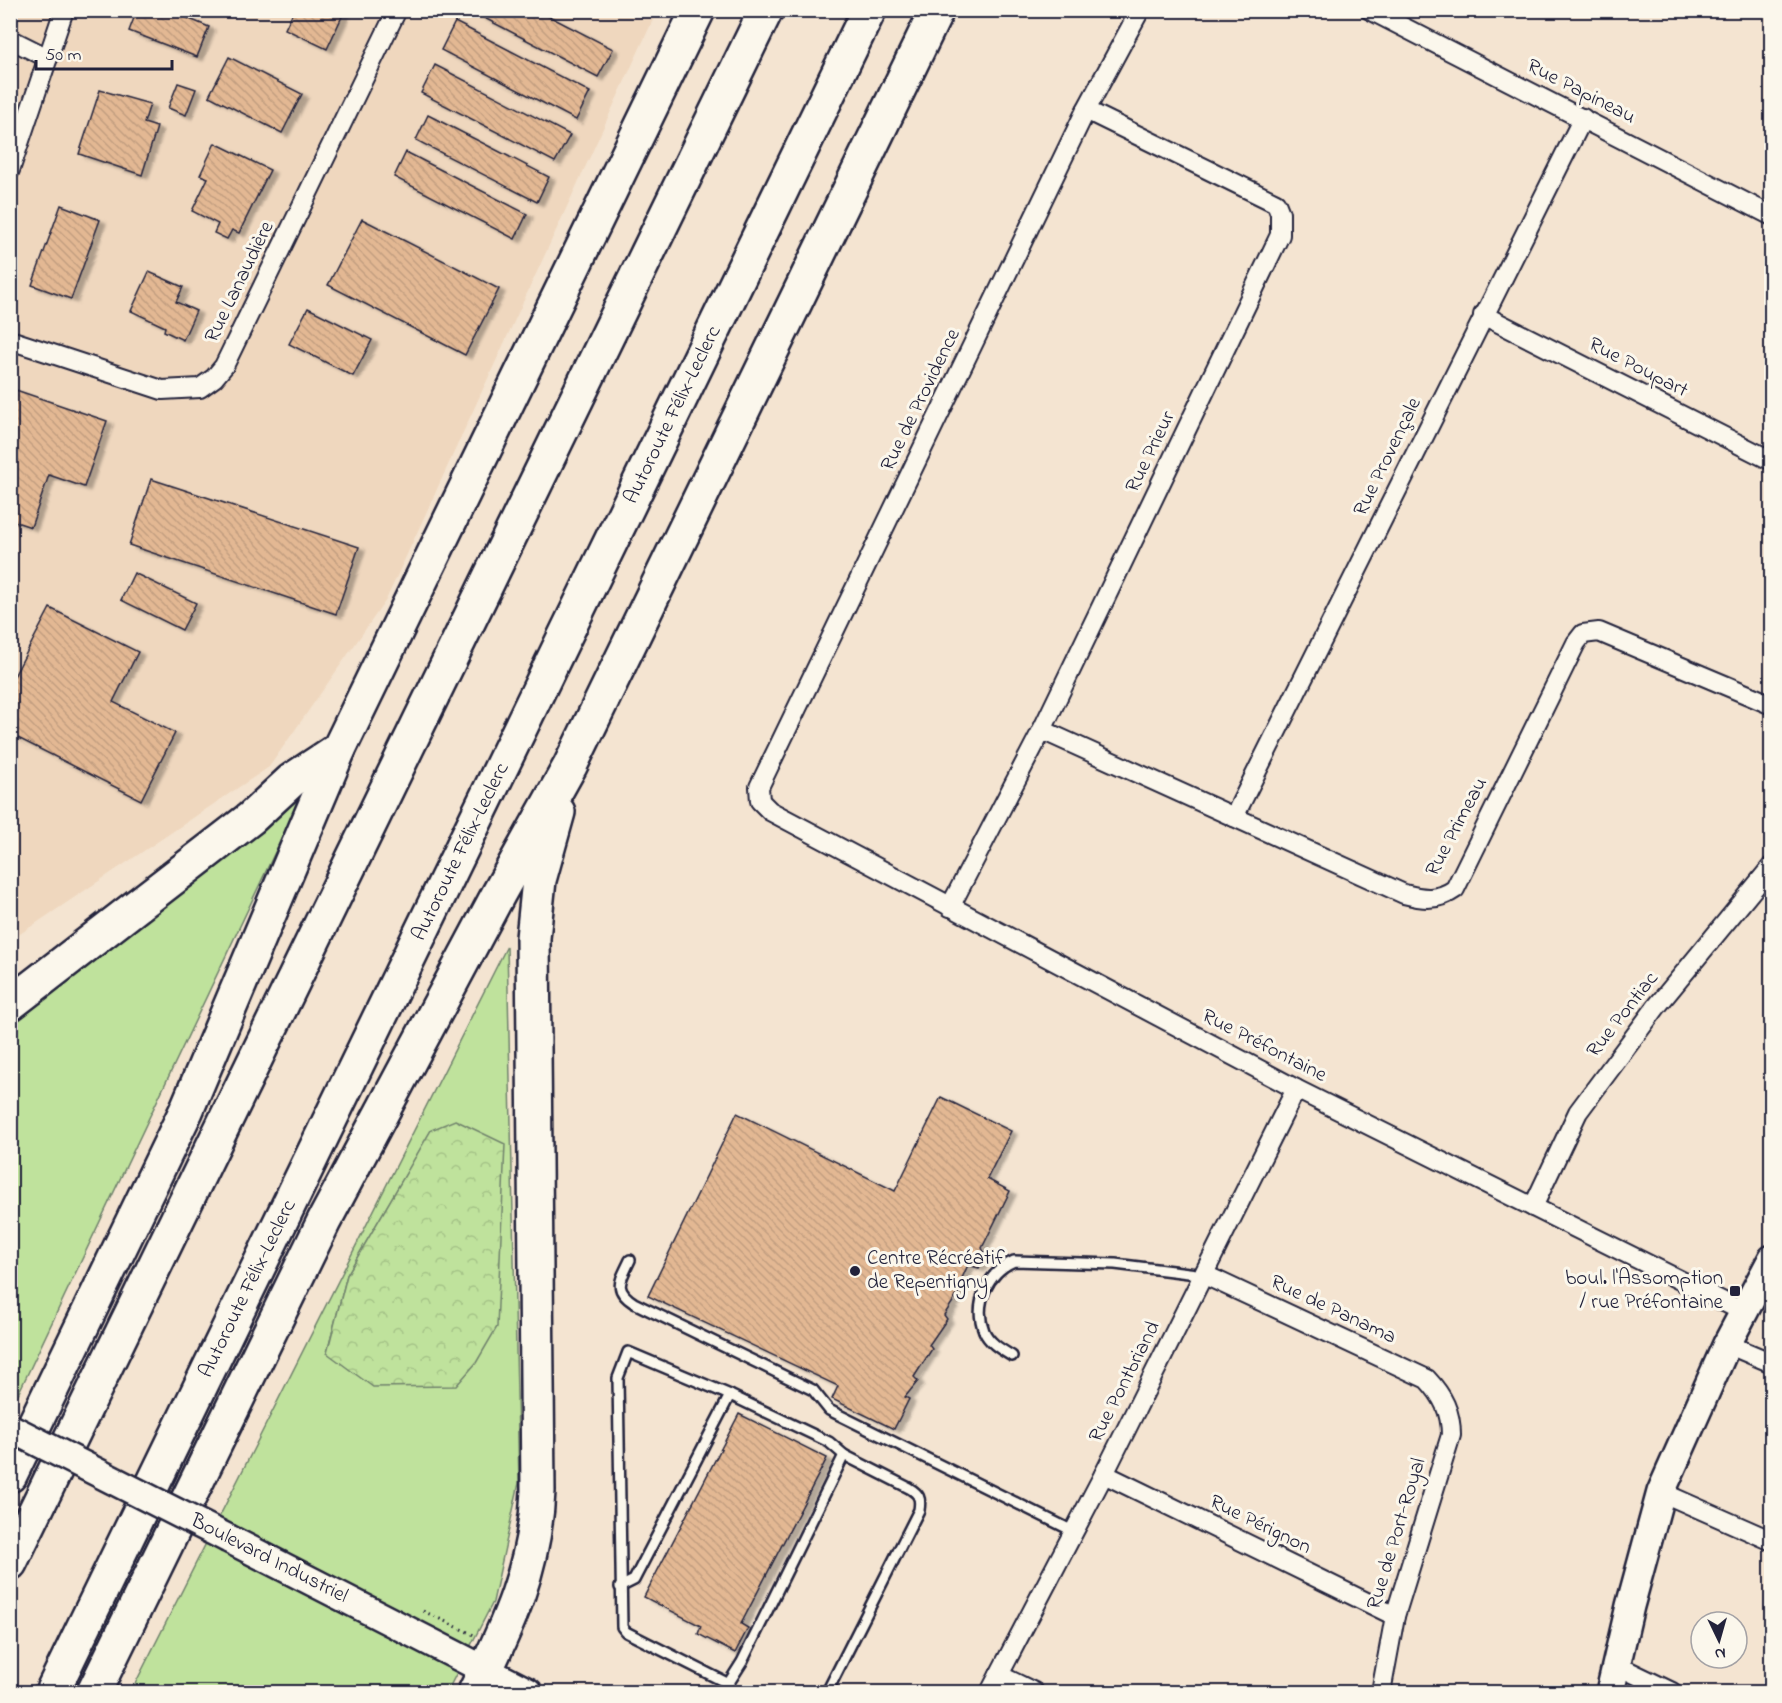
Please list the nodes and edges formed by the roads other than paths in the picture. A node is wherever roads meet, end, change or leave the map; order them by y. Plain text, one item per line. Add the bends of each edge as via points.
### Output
1 (64, 10) edge
2 (397, 10) edge
3 (698, 10) edge
4 (766, 10) edge
5 (869, 10) edge
6 (937, 10) edge
7 (1140, 10) edge
8 (1370, 10) edge
9 (10, 39) edge
10 (48, 58) junction
11 (1086, 110) junction
12 (1583, 118) junction
13 (10, 170) edge
14 (1772, 216) edge
15 (1483, 315) junction
16 (10, 340) edge
17 (1772, 461) edge
18 (1772, 705) edge
19 (1042, 730) junction
20 (339, 749) junction
21 (570, 766) junction
22 (770, 811) joint
23 (1234, 817) junction
24 (1772, 866) edge
25 (950, 907) junction
26 (10, 1004) edge
27 (1296, 1089) junction
28 (1533, 1207) junction
29 (1772, 1259) edge
30 (630, 1260) dead end
31 (1205, 1275) junction
32 (1743, 1312) junction
33 (1727, 1344) junction
34 (1012, 1356) dead end
35 (1772, 1363) edge
36 (1439, 1392) joint
37 (730, 1395) junction
38 (10, 1428) edge
39 (844, 1455) junction
40 (1104, 1474) junction
41 (10, 1475) edge
42 (1661, 1492) junction
43 (1073, 1531) junction
44 (1772, 1541) edge
45 (10, 1563) edge
46 (620, 1587) junction
47 (1395, 1616) junction
48 (1616, 1665) junction
49 (999, 1675) junction
50 (481, 1681) edge
51 (725, 1688) edge
52 (52, 1692) edge
53 (94, 1692) edge
54 (528, 1692) edge
55 (827, 1692) edge
56 (990, 1692) edge
57 (1034, 1692) edge
58 (1381, 1692) edge
59 (1610, 1692) edge
60 (1672, 1692) edge

1 - 10 street
2 - 16 street, Rue Lanaudière via 224,366 214,378 200,388 162,390
3 - 20 highway
4 - 45 highway
5 - 52 highway, Autoroute Félix-Leclerc
6 - 21 highway
7 - 11 street, Rue de Providence
8 - 12 street, Rue Papineau
9 - 10 street
10 - 13 street
11 - 19 street, Rue Prieur via 1276,203 1282,224
11 - 22 street, Rue de Providence via 759,787 760,801
12 - 14 street, Rue Papineau
12 - 15 street, Rue Provençale
15 - 17 street, Rue Poupart
15 - 23 street, Rue Provençale
18 - 23 street, Rue Primeau via 1599,632 1583,634 1455,889 1444,896 1425,899 1404,894
19 - 23 street, Rue Primeau
19 - 25 street, Rue Prieur
20 - 26 highway via 291,780 219,843
20 - 41 highway via 186,1111
21 - 50 highway via 539,880 533,938 537,1524 522,1588
21 - 53 highway via 319,1230
22 - 25 street, Rue Préfontaine
24 - 28 street, Rue Pontiac via 1657,1006 1578,1112
25 - 27 street, Rue Préfontaine
27 - 28 street, Rue Préfontaine
27 - 31 street, Rue Pontbriand
28 - 32 street, Rue Préfontaine
29 - 32 street
30 - 43 lane via 620,1289 634,1303 813,1390 829,1410
31 - 34 lane via 1115,1264 1014,1261 1002,1266 988,1281 981,1306 984,1332
31 - 36 street, Rue de Panama via 1427,1379
31 - 40 street, Rue Pontbriand
32 - 33 street
33 - 35 street
33 - 42 street
36 - 47 street, Rue de Port-Royal via 1451,1417 1451,1435
37 - 39 lane via 829,1442
37 - 46 lane via 634,1580
37 - 46 lane via 628,1352 618,1378
38 - 50 street, Boulevard Industriel, bridge via 229,1539
39 - 51 lane via 742,1662
39 - 55 lane via 909,1488 920,1500 919,1510
40 - 43 street, Rue Pontbriand
40 - 47 street, Rue Pérignon
42 - 44 street
42 - 48 street
43 - 49 street, Rue Pontbriand
46 - 51 lane via 621,1618 626,1632
47 - 58 street, Rue de Port-Royal
48 - 59 street
48 - 60 street
49 - 56 street, Rue Pontbriand
49 - 57 street
50 - 54 street, Boulevard Industriel

